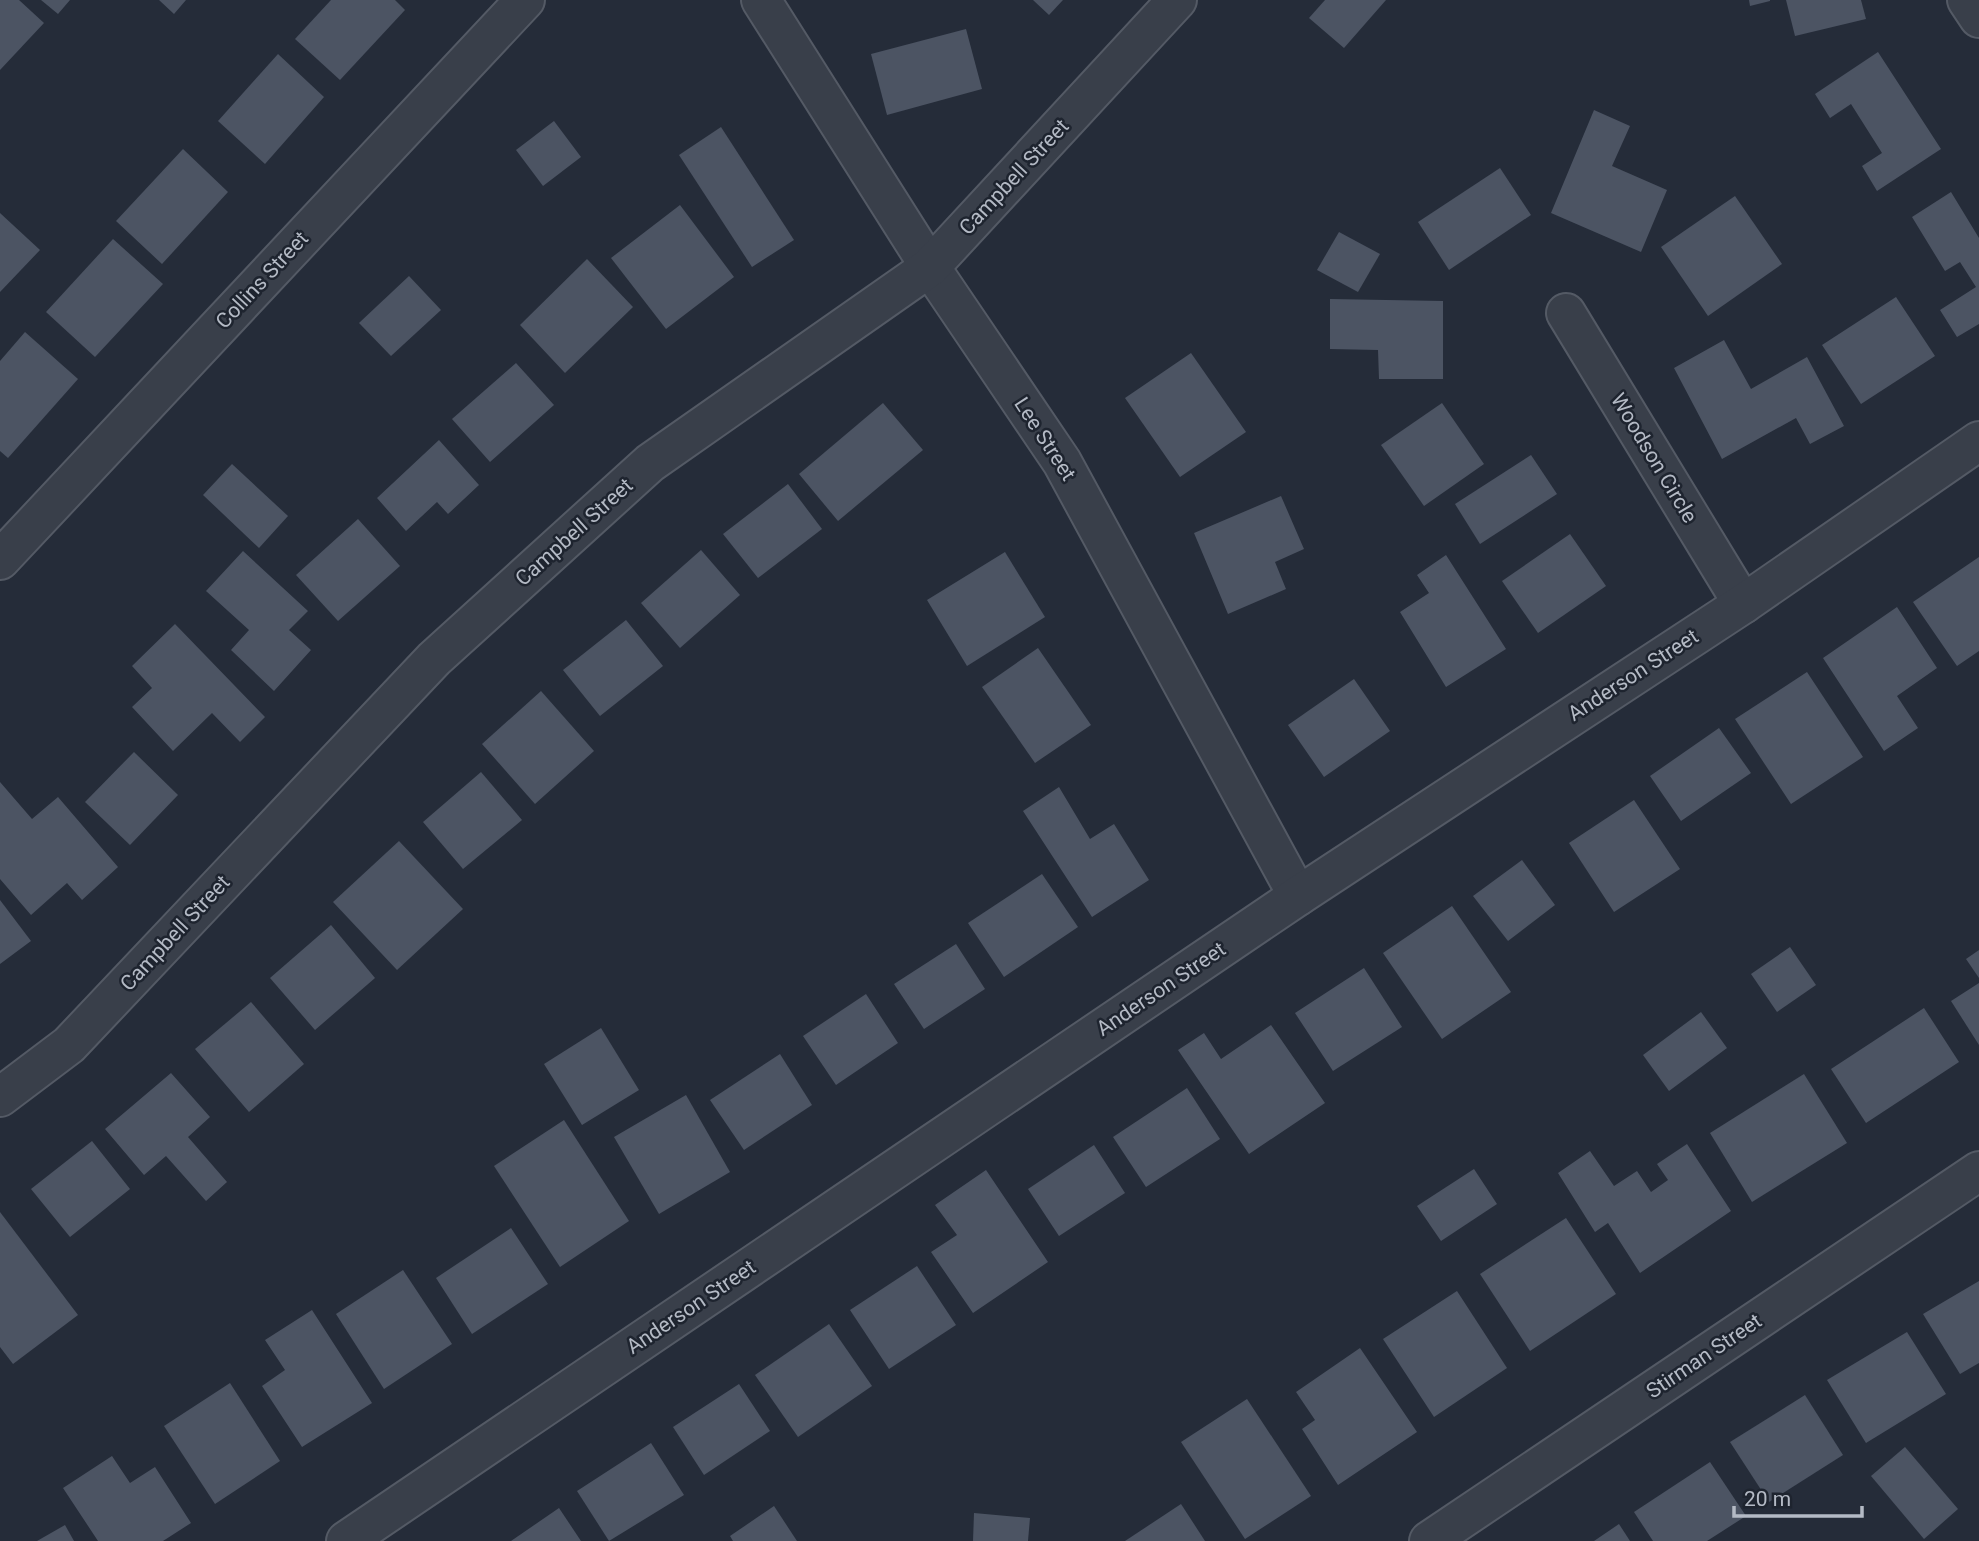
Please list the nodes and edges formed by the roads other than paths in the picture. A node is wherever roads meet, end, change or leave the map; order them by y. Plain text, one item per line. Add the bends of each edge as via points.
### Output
1 (525, 0) edge
2 (761, 0) edge
3 (1177, 0) edge
4 (1967, 0) edge
5 (1979, 18) edge
6 (930, 267) junction
7 (1566, 313) dead end
8 (1979, 441) edge
9 (0, 560) edge
10 (1742, 604) junction
11 (1298, 896) junction
12 (0, 1097) edge
13 (1979, 1171) edge
14 (346, 1541) edge
15 (1429, 1541) edge

1 - 9 street, Collins Street
2 - 6 street, Lee Street
3 - 6 street, Campbell Street
4 - 5 street
6 - 11 street, Lee Street via 1062,461
6 - 12 street, Campbell Street via 650,463 434,660 69,1045
7 - 10 street, Woodson Circle
8 - 10 street, Anderson Street
10 - 11 street, Anderson Street
11 - 14 street, Anderson Street
13 - 15 street, Stirman Street

